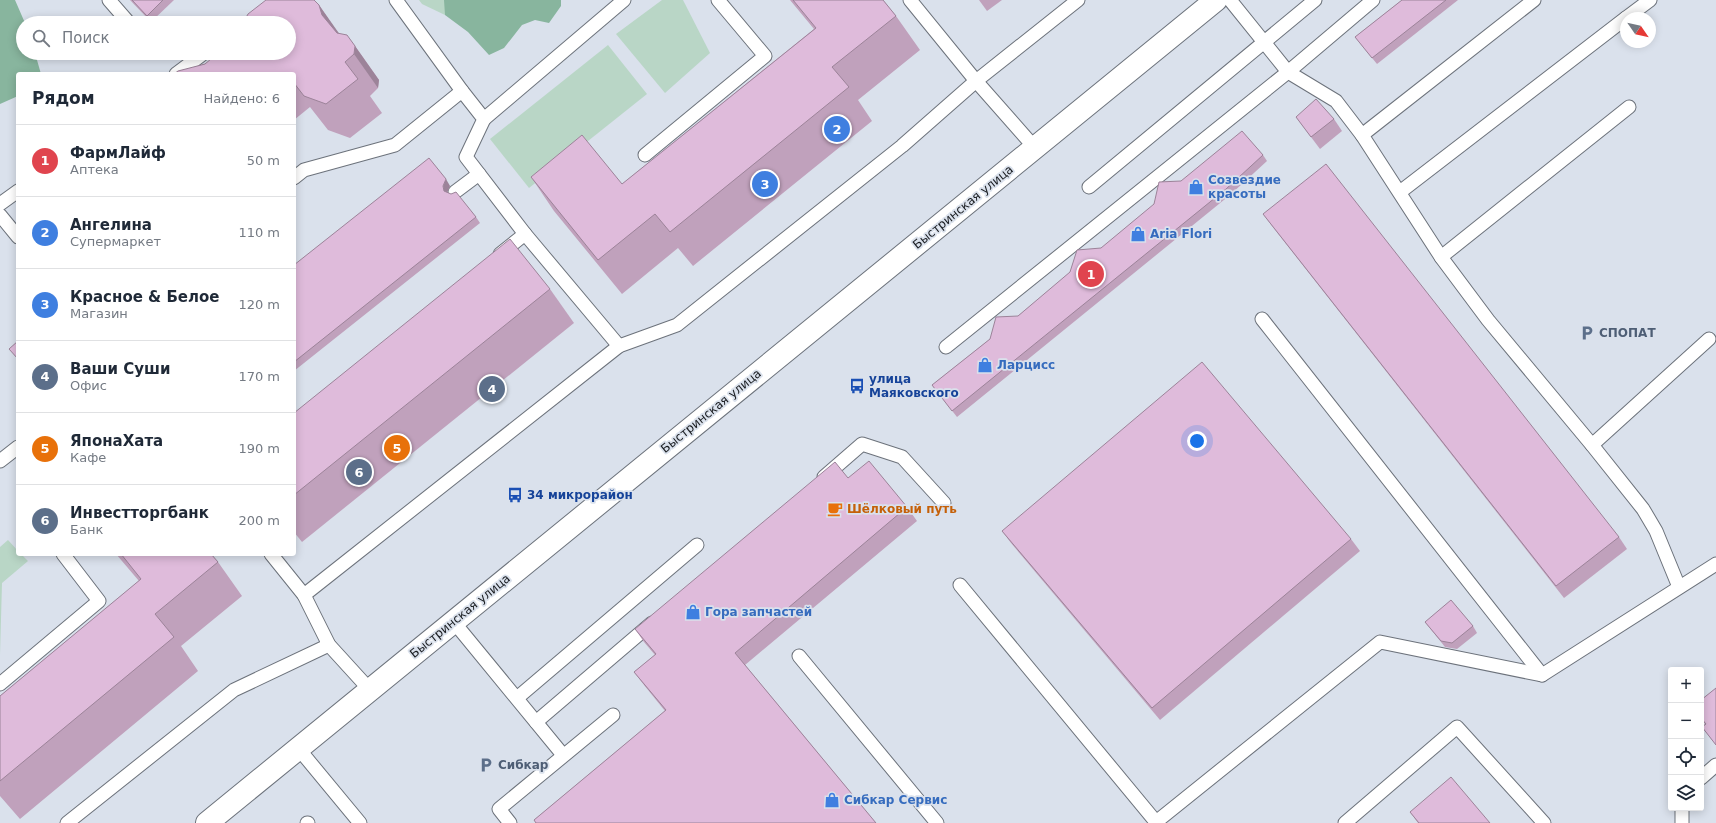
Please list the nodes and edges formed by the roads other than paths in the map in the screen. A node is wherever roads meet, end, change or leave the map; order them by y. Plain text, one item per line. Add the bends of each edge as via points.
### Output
1 (110, 0) edge
2 (396, 0) edge
3 (624, 0) edge
4 (718, 0) edge
5 (910, 0) edge
6 (1078, 0) edge
7 (1216, 0) edge
8 (1230, 0) edge
9 (1315, 0) edge
10 (1373, 0) edge
11 (1534, 0) edge
12 (1650, 0) edge
13 (1634, 12) edge
14 (123, 16) edge
15 (1620, 23) edge
16 (1264, 42) junction
17 (195, 60) edge
18 (179, 72) edge
19 (1288, 72) junction
20 (976, 81) junction
21 (462, 91) junction
22 (1629, 107) dead end
23 (484, 119) junction
24 (1362, 134) junction
25 (1035, 148) junction
26 (645, 154) dead end
27 (479, 174) junction
28 (296, 176) edge
29 (1089, 187) dead end
30 (16, 192) edge
31 (456, 192) edge
32 (1400, 192) junction
33 (0, 204) edge
34 (0, 215) edge
35 (525, 234) junction
36 (16, 235) edge
37 (1441, 257) junction
38 (488, 264) edge
39 (1262, 319) dead end
40 (1709, 339) dead end
41 (619, 346) junction
42 (946, 347) dead end
43 (1592, 444) junction
44 (16, 449) edge
45 (0, 461) edge
46 (813, 485) edge
47 (944, 503) dead end
48 (697, 545) dead end
49 (65, 556) edge
50 (273, 556) edge
51 (1716, 564) edge
52 (960, 585) dead end
53 (1679, 587) junction
54 (304, 596) junction
55 (663, 614) edge
56 (453, 621) junction
57 (329, 645) junction
58 (799, 656) dead end
59 (1542, 675) junction
60 (0, 684) edge
61 (370, 690) junction
62 (517, 698) junction
63 (613, 715) dead end
64 (536, 722) junction
65 (298, 748) junction
66 (563, 755) junction
67 (1716, 765) edge
68 (1704, 775) edge
69 (1682, 811) edge
70 (67, 823) edge
71 (207, 823) edge
72 (360, 823) edge
73 (510, 823) edge
74 (937, 823) edge
75 (1345, 823) edge
76 (1544, 823) edge
77 (1682, 823) edge

1 - 14 lane
2 - 21 lane
3 - 23 lane
4 - 26 lane via 765,56
5 - 20 lane
6 - 20 lane
7 - 25 main road, Быстринская улица
8 - 16 lane
9 - 16 lane
10 - 19 lane
11 - 24 lane
12 - 13 lane
15 - 32 lane
16 - 19 lane
16 - 29 lane
17 - 18 lane
19 - 24 lane via 1336,101
19 - 42 lane
20 - 25 lane
20 - 41 lane via 902,146 677,325
21 - 23 lane
21 - 28 lane via 395,145 304,170
22 - 37 lane
23 - 27 lane via 466,157
24 - 32 lane
25 - 56 main road, Быстринская улица
27 - 31 lane
27 - 35 lane
30 - 33 lane
32 - 37 lane
34 - 36 lane
35 - 38 lane
35 - 41 lane
37 - 43 lane via 1488,320
39 - 59 lane
40 - 43 lane
41 - 54 lane
43 - 53 lane via 1643,509 1656,531
44 - 45 lane
46 - 47 lane via 862,444 902,457
48 - 62 lane
49 - 60 lane via 99,601
50 - 54 lane
51 - 53 lane
52 - 59 lane via 1156,822 1380,642
53 - 59 lane
54 - 57 lane
55 - 64 lane
56 - 61 main road, Быстринская улица
56 - 62 lane
57 - 61 lane
57 - 70 lane via 234,690
58 - 74 lane
61 - 65 main road, Быстринская улица
62 - 64 lane
63 - 66 lane
64 - 66 lane
65 - 71 main road, Быстринская улица
65 - 72 lane
66 - 73 lane via 499,809
67 - 68 lane
69 - 77 lane
75 - 76 lane via 1457,727

